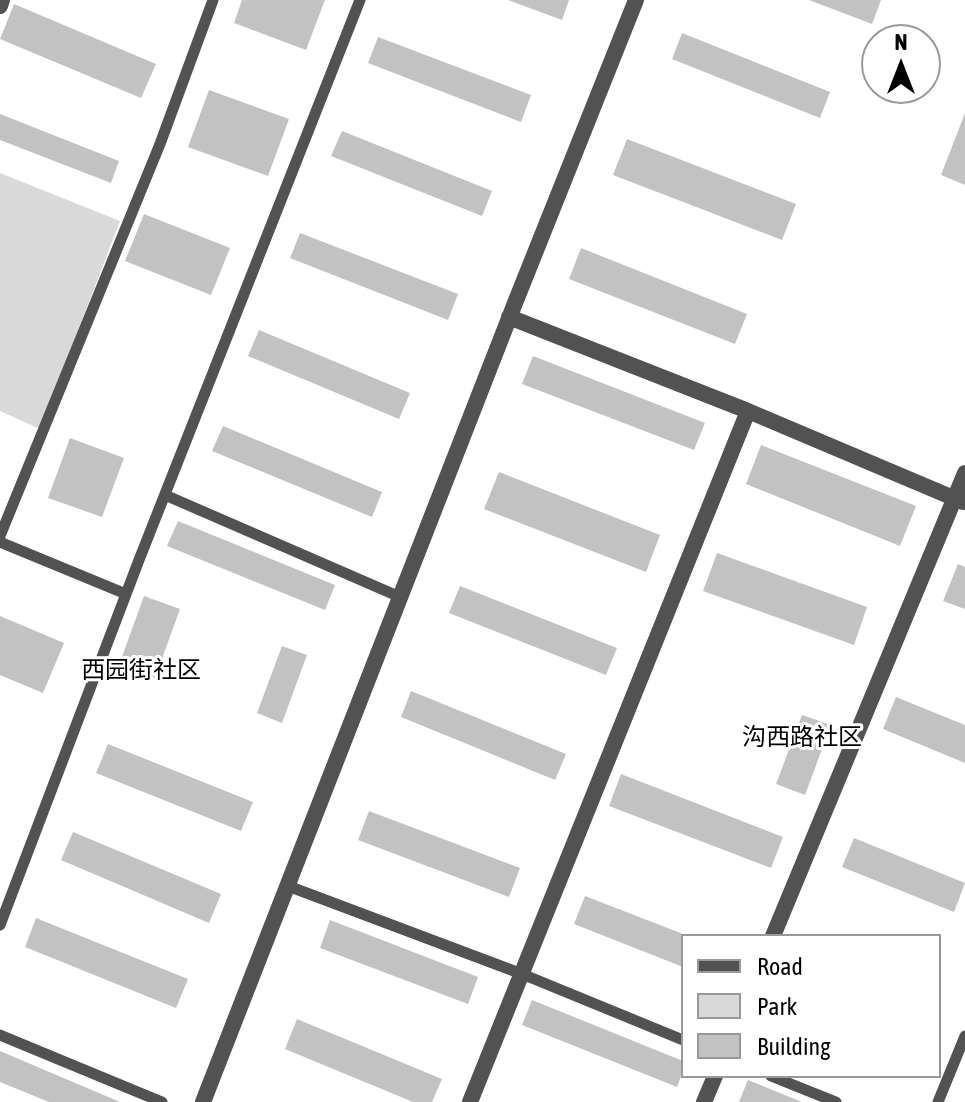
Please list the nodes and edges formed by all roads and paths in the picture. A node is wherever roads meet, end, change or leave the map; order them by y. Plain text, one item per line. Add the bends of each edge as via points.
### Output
1 (2, 0) edge
2 (213, 0) edge
3 (360, 0) edge
4 (636, 0) edge
5 (0, 6) edge
6 (509, 317) junction
7 (748, 411) junction
8 (965, 473) edge
9 (165, 495) junction
10 (960, 501) edge
11 (0, 539) edge
12 (126, 594) junction
13 (400, 597) junction
14 (288, 886) junction
15 (0, 925) edge
16 (774, 934) edge
17 (522, 974) junction
18 (0, 1035) edge
19 (965, 1036) edge
20 (681, 1039) edge
21 (714, 1078) edge
22 (776, 1078) edge
23 (162, 1102) edge
24 (203, 1102) edge
25 (470, 1102) edge
26 (704, 1102) edge
27 (836, 1102) edge
28 (938, 1102) edge

1 - 5 street
2 - 11 lane
3 - 9 lane
4 - 6 street
6 - 7 street
6 - 13 street
7 - 10 street
7 - 17 street
8 - 10 street
9 - 12 lane
9 - 13 lane
10 - 16 street
11 - 12 lane
12 - 15 lane
13 - 14 street
14 - 17 lane
14 - 24 street
17 - 20 lane
17 - 25 street
18 - 23 lane
19 - 28 lane
21 - 26 street
22 - 27 lane

